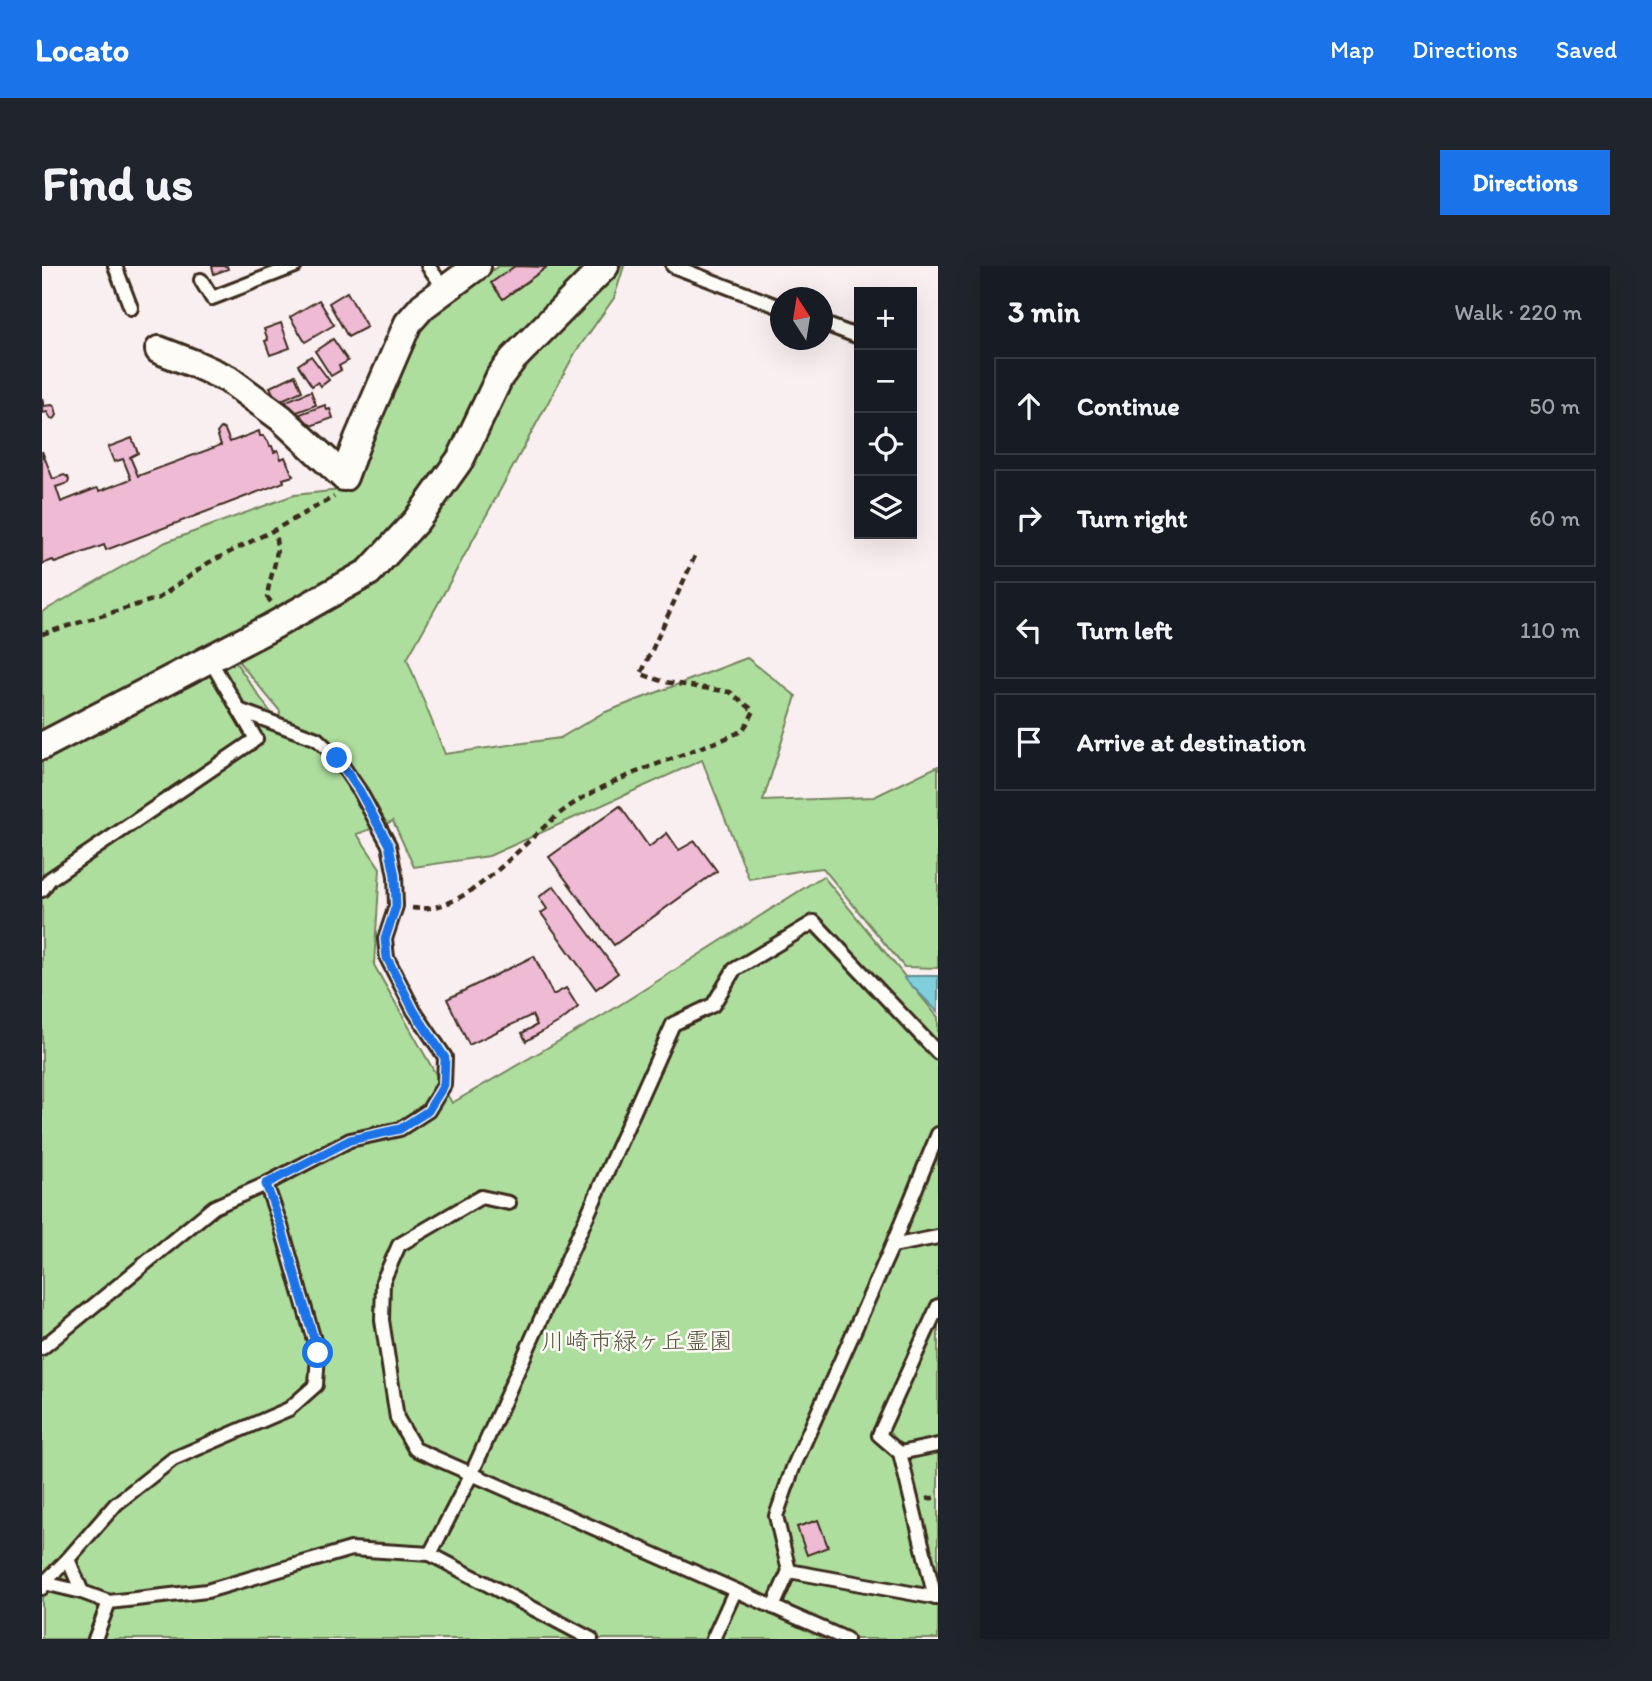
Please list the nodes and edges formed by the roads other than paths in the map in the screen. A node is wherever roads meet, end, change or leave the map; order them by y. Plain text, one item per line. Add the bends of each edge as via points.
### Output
1 (115, 266) edge
2 (295, 266) edge
3 (428, 266) edge
4 (477, 266) edge
5 (605, 266) edge
6 (673, 266) edge
7 (201, 280) dead end
8 (445, 289) junction
9 (770, 303) edge
10 (131, 308) dead end
11 (833, 327) edge
12 (854, 335) edge
13 (159, 350) dead end
14 (210, 660) junction
15 (239, 710) junction
16 (42, 746) edge
17 (42, 867) edge
18 (46, 885) edge
19 (938, 1053) edge
20 (938, 1133) edge
21 (266, 1184) junction
22 (509, 1203) dead end
23 (938, 1237) edge
24 (892, 1246) junction
25 (938, 1306) edge
26 (42, 1348) edge
27 (938, 1445) edge
28 (900, 1453) junction
29 (471, 1475) junction
30 (430, 1553) junction
31 (68, 1559) junction
32 (789, 1571) junction
33 (43, 1586) edge
34 (735, 1591) junction
35 (82, 1592) junction
36 (937, 1598) edge
37 (109, 1602) junction
38 (773, 1608) junction
39 (95, 1639) edge
40 (591, 1639) edge
41 (713, 1639) edge
42 (846, 1639) edge

1 - 10 lane
2 - 7 lane via 212,298
3 - 8 lane
4 - 8 street
5 - 14 street via 513,359 500,376 461,458 416,521 369,572
6 - 9 lane
8 - 13 street via 408,323 344,477 281,418 228,379
11 - 12 lane
14 - 15 lane
14 - 16 street
15 - 18 lane via 256,739
15 - 21 lane via 317,739 359,790 389,845 395,876 396,906 385,939 387,958 445,1058 444,1085 428,1111 400,1129 350,1140
17 - 18 lane
19 - 29 lane via 814,922 734,970 713,1005 673,1024
20 - 24 lane
21 - 26 lane via 214,1207
21 - 31 lane via 318,1353 316,1385 289,1409 173,1459 116,1503
22 - 29 lane via 481,1197 399,1245 383,1281 382,1320 397,1418 415,1449
23 - 24 lane
24 - 32 lane via 775,1516
25 - 28 lane via 879,1435
27 - 28 lane
28 - 36 lane
29 - 30 lane
29 - 34 lane
30 - 37 lane via 351,1549 207,1591
30 - 40 lane
31 - 33 lane
31 - 35 lane
32 - 36 lane
32 - 38 lane
33 - 35 lane
34 - 38 lane
34 - 41 lane
35 - 37 lane
37 - 39 lane
38 - 42 lane

